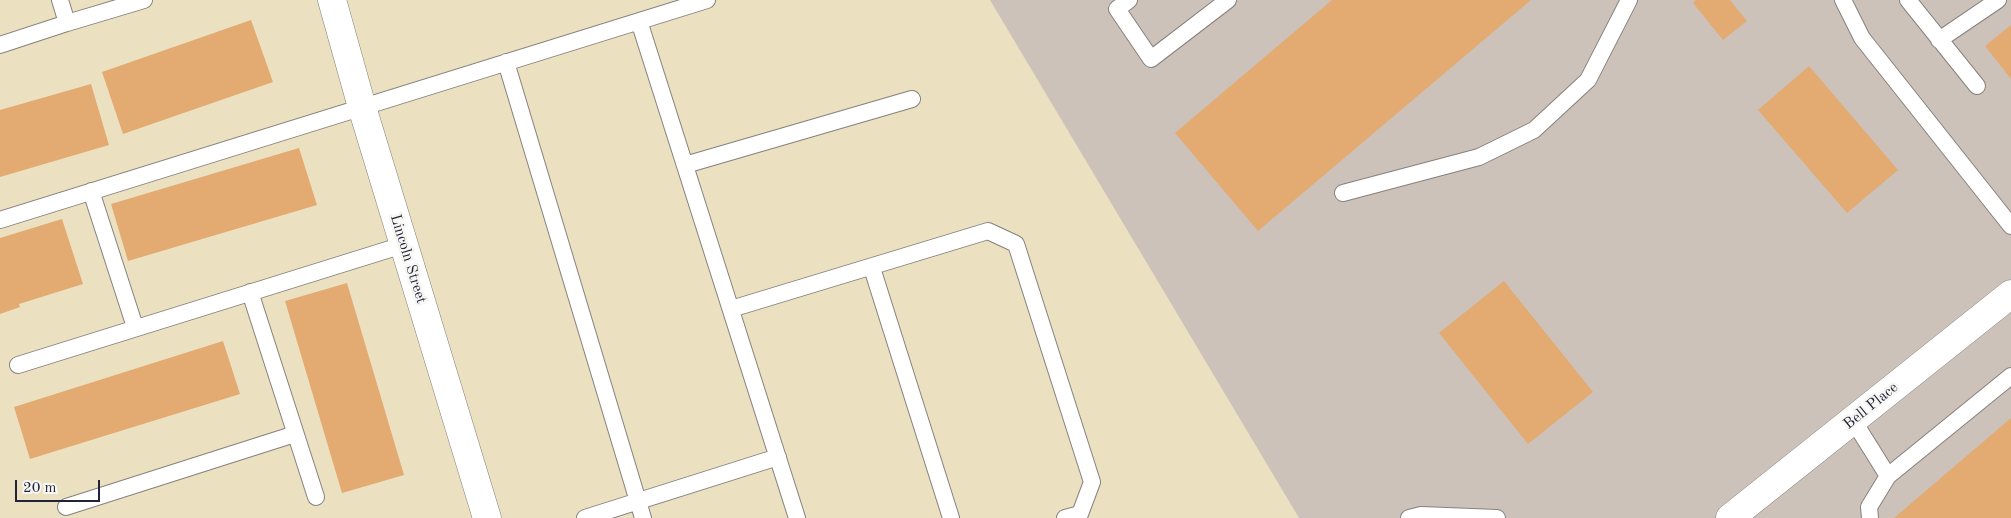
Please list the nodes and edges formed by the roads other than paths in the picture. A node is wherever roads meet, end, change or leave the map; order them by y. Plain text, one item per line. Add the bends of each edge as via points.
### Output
1 (60, 0) edge
2 (144, 0) edge
3 (332, 0) edge
4 (707, 0) edge
5 (1129, 0) edge
6 (1228, 0) edge
7 (1629, 0) edge
8 (1843, 0) edge
9 (1908, 0) edge
10 (1998, 0) edge
11 (639, 21) junction
12 (67, 23) junction
13 (1939, 40) junction
14 (0, 45) edge
15 (506, 62) junction
16 (1977, 86) dead end
17 (912, 99) dead end
18 (362, 107) junction
19 (685, 165) junction
20 (91, 192) junction
21 (1343, 194) dead end
22 (0, 220) edge
23 (2011, 226) edge
24 (403, 245) junction
25 (872, 268) junction
26 (250, 292) junction
27 (2010, 295) edge
28 (731, 309) junction
29 (135, 327) junction
30 (18, 365) dead end
31 (2011, 376) edge
32 (1853, 420) junction
33 (296, 434) junction
34 (778, 457) junction
35 (1888, 476) junction
36 (316, 498) dead end
37 (638, 502) junction
38 (66, 507) dead end
39 (487, 518) edge
40 (585, 518) edge
41 (643, 518) edge
42 (797, 518) edge
43 (951, 518) edge
44 (1065, 518) edge
45 (1409, 518) edge
46 (1497, 518) edge
47 (1730, 518) edge
48 (1870, 518) edge

1 - 12 lane
2 - 12 lane
3 - 18 street, Lincoln Street
4 - 11 lane
5 - 6 lane via 1117,9 1151,58
7 - 21 lane via 1588,80 1534,130 1479,157
8 - 23 lane via 1862,38
9 - 13 lane
10 - 13 lane
11 - 15 lane
11 - 19 lane
12 - 14 lane
13 - 16 lane
15 - 18 lane
15 - 37 lane
17 - 19 lane
18 - 20 lane
18 - 24 street, Lincoln Street
19 - 28 lane
20 - 22 lane
20 - 29 lane
24 - 26 lane
24 - 39 street, Lincoln Street
25 - 28 lane
25 - 43 lane
25 - 44 lane via 988,231 1016,244 1092,482 1080,514
26 - 29 lane
26 - 33 lane
27 - 32 street, Bell Place
28 - 34 lane
29 - 30 lane
31 - 35 lane
32 - 35 lane
32 - 47 street, Bell Place
33 - 36 lane
33 - 38 lane
34 - 37 lane
34 - 42 lane
35 - 48 lane via 1869,507
37 - 40 lane
37 - 41 lane
45 - 46 lane via 1421,515

